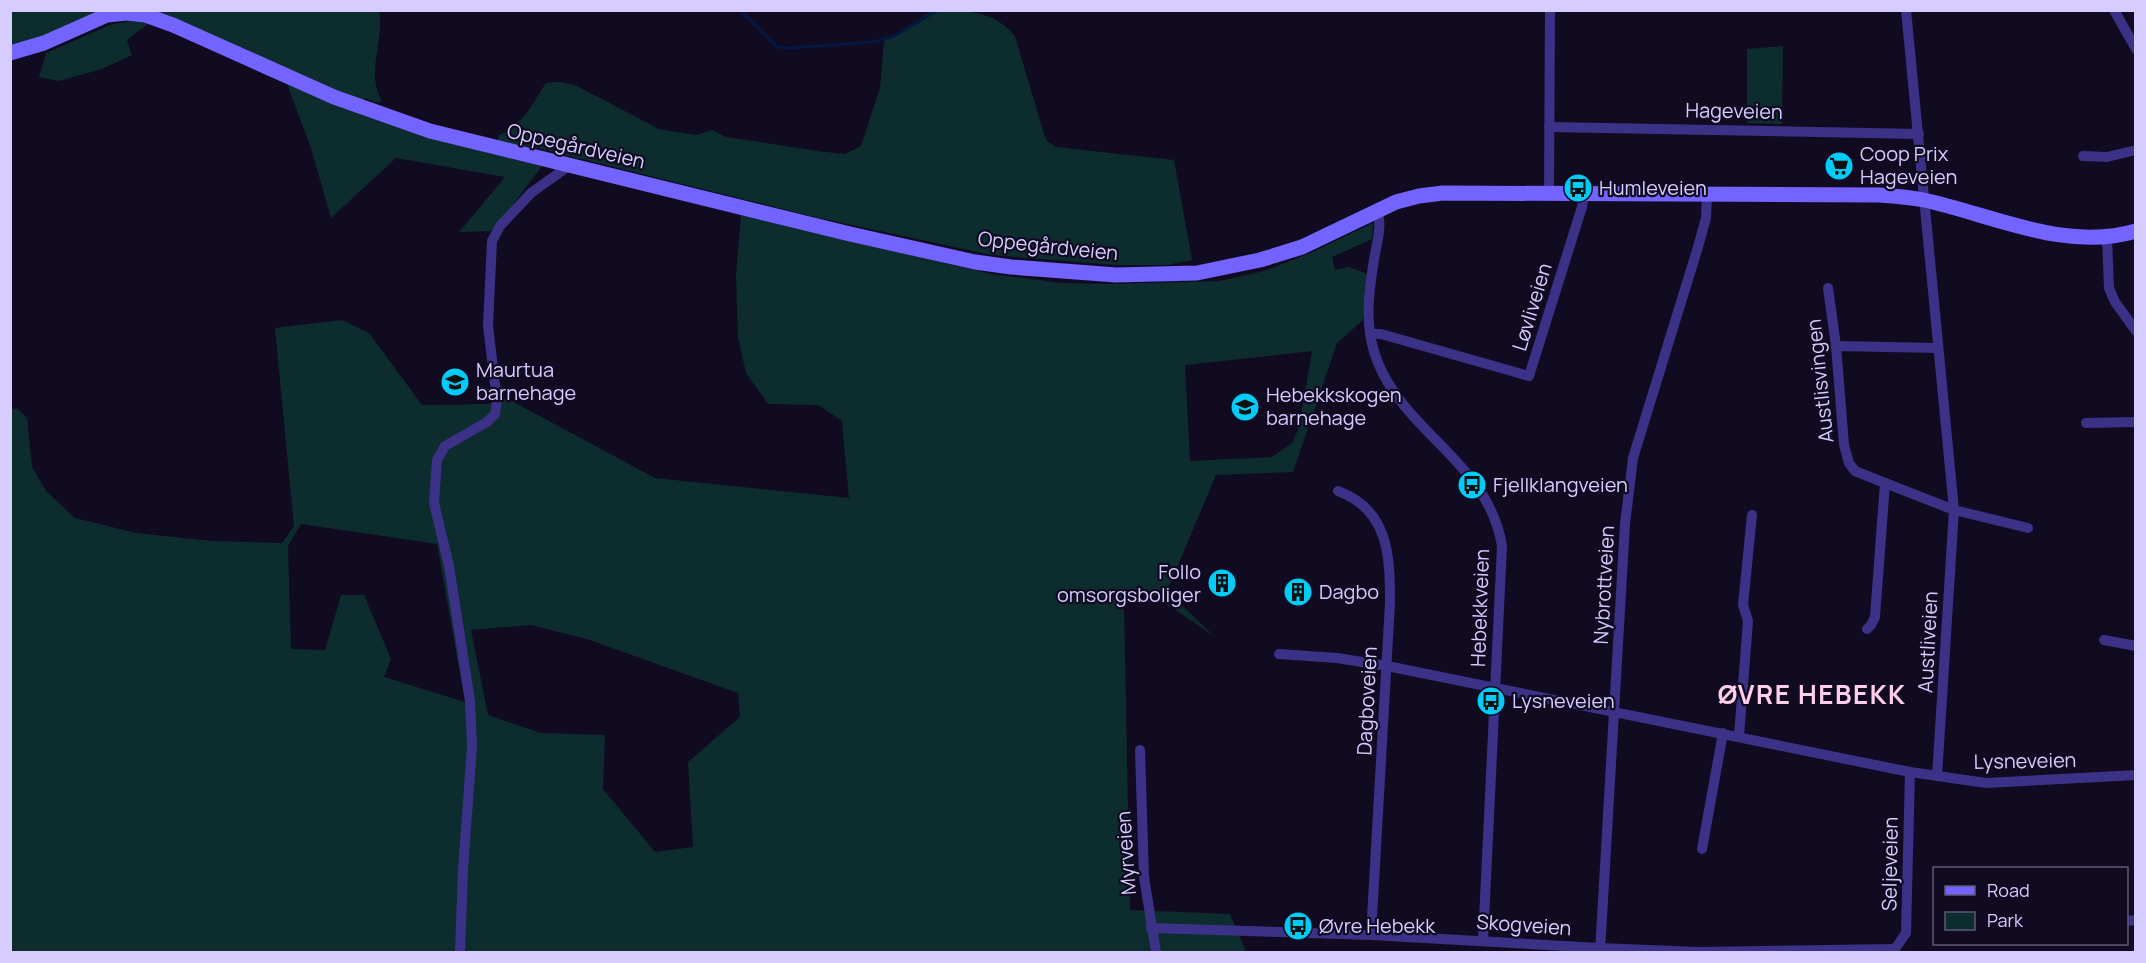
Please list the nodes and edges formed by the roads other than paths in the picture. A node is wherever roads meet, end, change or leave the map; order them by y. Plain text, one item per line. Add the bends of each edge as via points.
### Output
1 (1550, 10) edge
2 (1906, 10) edge
3 (2114, 10) edge
4 (2136, 49) edge
5 (10, 53) edge
6 (1550, 127) junction
7 (1919, 134) junction
8 (2136, 150) edge
9 (2083, 156) dead end
10 (570, 165) junction
11 (1548, 193) junction
12 (1584, 193) junction
13 (1707, 194) junction
14 (1924, 200) junction
15 (1377, 211) junction
16 (2136, 231) edge
17 (2107, 237) junction
18 (1828, 288) dead end
19 (2136, 331) edge
20 (1370, 334) junction
21 (1836, 346) junction
22 (1937, 348) junction
23 (2136, 422) edge
24 (2086, 423) dead end
25 (1885, 483) junction
26 (1338, 491) dead end
27 (1953, 510) junction
28 (1752, 514) dead end
29 (2028, 528) dead end
30 (1867, 629) dead end
31 (2104, 640) dead end
32 (2136, 646) edge
33 (1279, 654) dead end
34 (1387, 666) junction
35 (1495, 689) junction
36 (1616, 712) junction
37 (1723, 734) junction
38 (1739, 736) junction
39 (1140, 750) dead end
40 (1910, 772) junction
41 (2136, 775) edge
42 (1937, 776) junction
43 (1702, 849) dead end
44 (1151, 928) junction
45 (1371, 935) junction
46 (1483, 941) junction
47 (1600, 950) edge
48 (1895, 951) edge
49 (460, 952) edge
50 (1156, 952) edge

1 - 6 street
2 - 7 street, Austliveien
3 - 4 street
5 - 10 main road, Oppegårdveien via 44,43 107,15 146,15 390,118 479,145
6 - 7 street, Hageveien
6 - 11 street
7 - 14 street, Austliveien
8 - 9 street via 2107,157
10 - 15 main road, Oppegårdveien via 975,262 1116,275 1197,273 1260,260 1302,247
10 - 49 street via 531,193 500,226 492,241 488,326 497,401 495,414 445,446 437,460 434,503 449,566 470,701 472,746
11 - 12 main road, Oppegårdveien
11 - 15 main road, Oppegårdveien via 1434,193 1404,199
12 - 13 main road, Oppegårdveien
12 - 20 street, Løvliveien via 1529,376
13 - 14 main road, Oppegårdveien via 1869,195
13 - 36 street, Nybrottveien via 1706,218 1698,247 1633,458
14 - 17 main road, Oppegårdveien via 2052,233
14 - 22 street, Austliveien
15 - 20 street, Hebekkveien via 1379,227 1368,299
16 - 17 main road, Oppegårdveien
17 - 19 street via 2109,288
18 - 21 street, Austlisvingen
20 - 35 street, Hebekkveien via 1392,388 1479,488 1497,524 1502,556
21 - 22 street
21 - 25 street, Austlisvingen via 1849,463 1855,471
22 - 27 street, Austliveien
23 - 24 street
25 - 27 street, Austlisvingen
25 - 30 street via 1875,616
26 - 34 street, Dagboveien via 1364,506 1386,542 1390,565
27 - 29 street
27 - 42 street, Austliveien
28 - 38 street via 1743,605 1748,621
31 - 32 street
33 - 34 street, Lysneveien
34 - 35 street, Lysneveien
34 - 45 street, Dagboveien
35 - 36 street, Lysneveien
35 - 46 street, Hebekkveien
36 - 37 street, Lysneveien
36 - 47 street, Nybrottveien
37 - 38 street, Lysneveien
37 - 43 street
38 - 40 street, Lysneveien
39 - 44 street, Myrveien via 1143,865
40 - 42 street, Lysneveien
40 - 48 street, Seljeveien via 1906,933
41 - 42 street, Lysneveien via 1986,783
44 - 45 street, Skogveien
44 - 50 street, Myrveien
45 - 46 street, Skogveien
46 - 47 street, Skogveien
47 - 48 street, Skogveien

